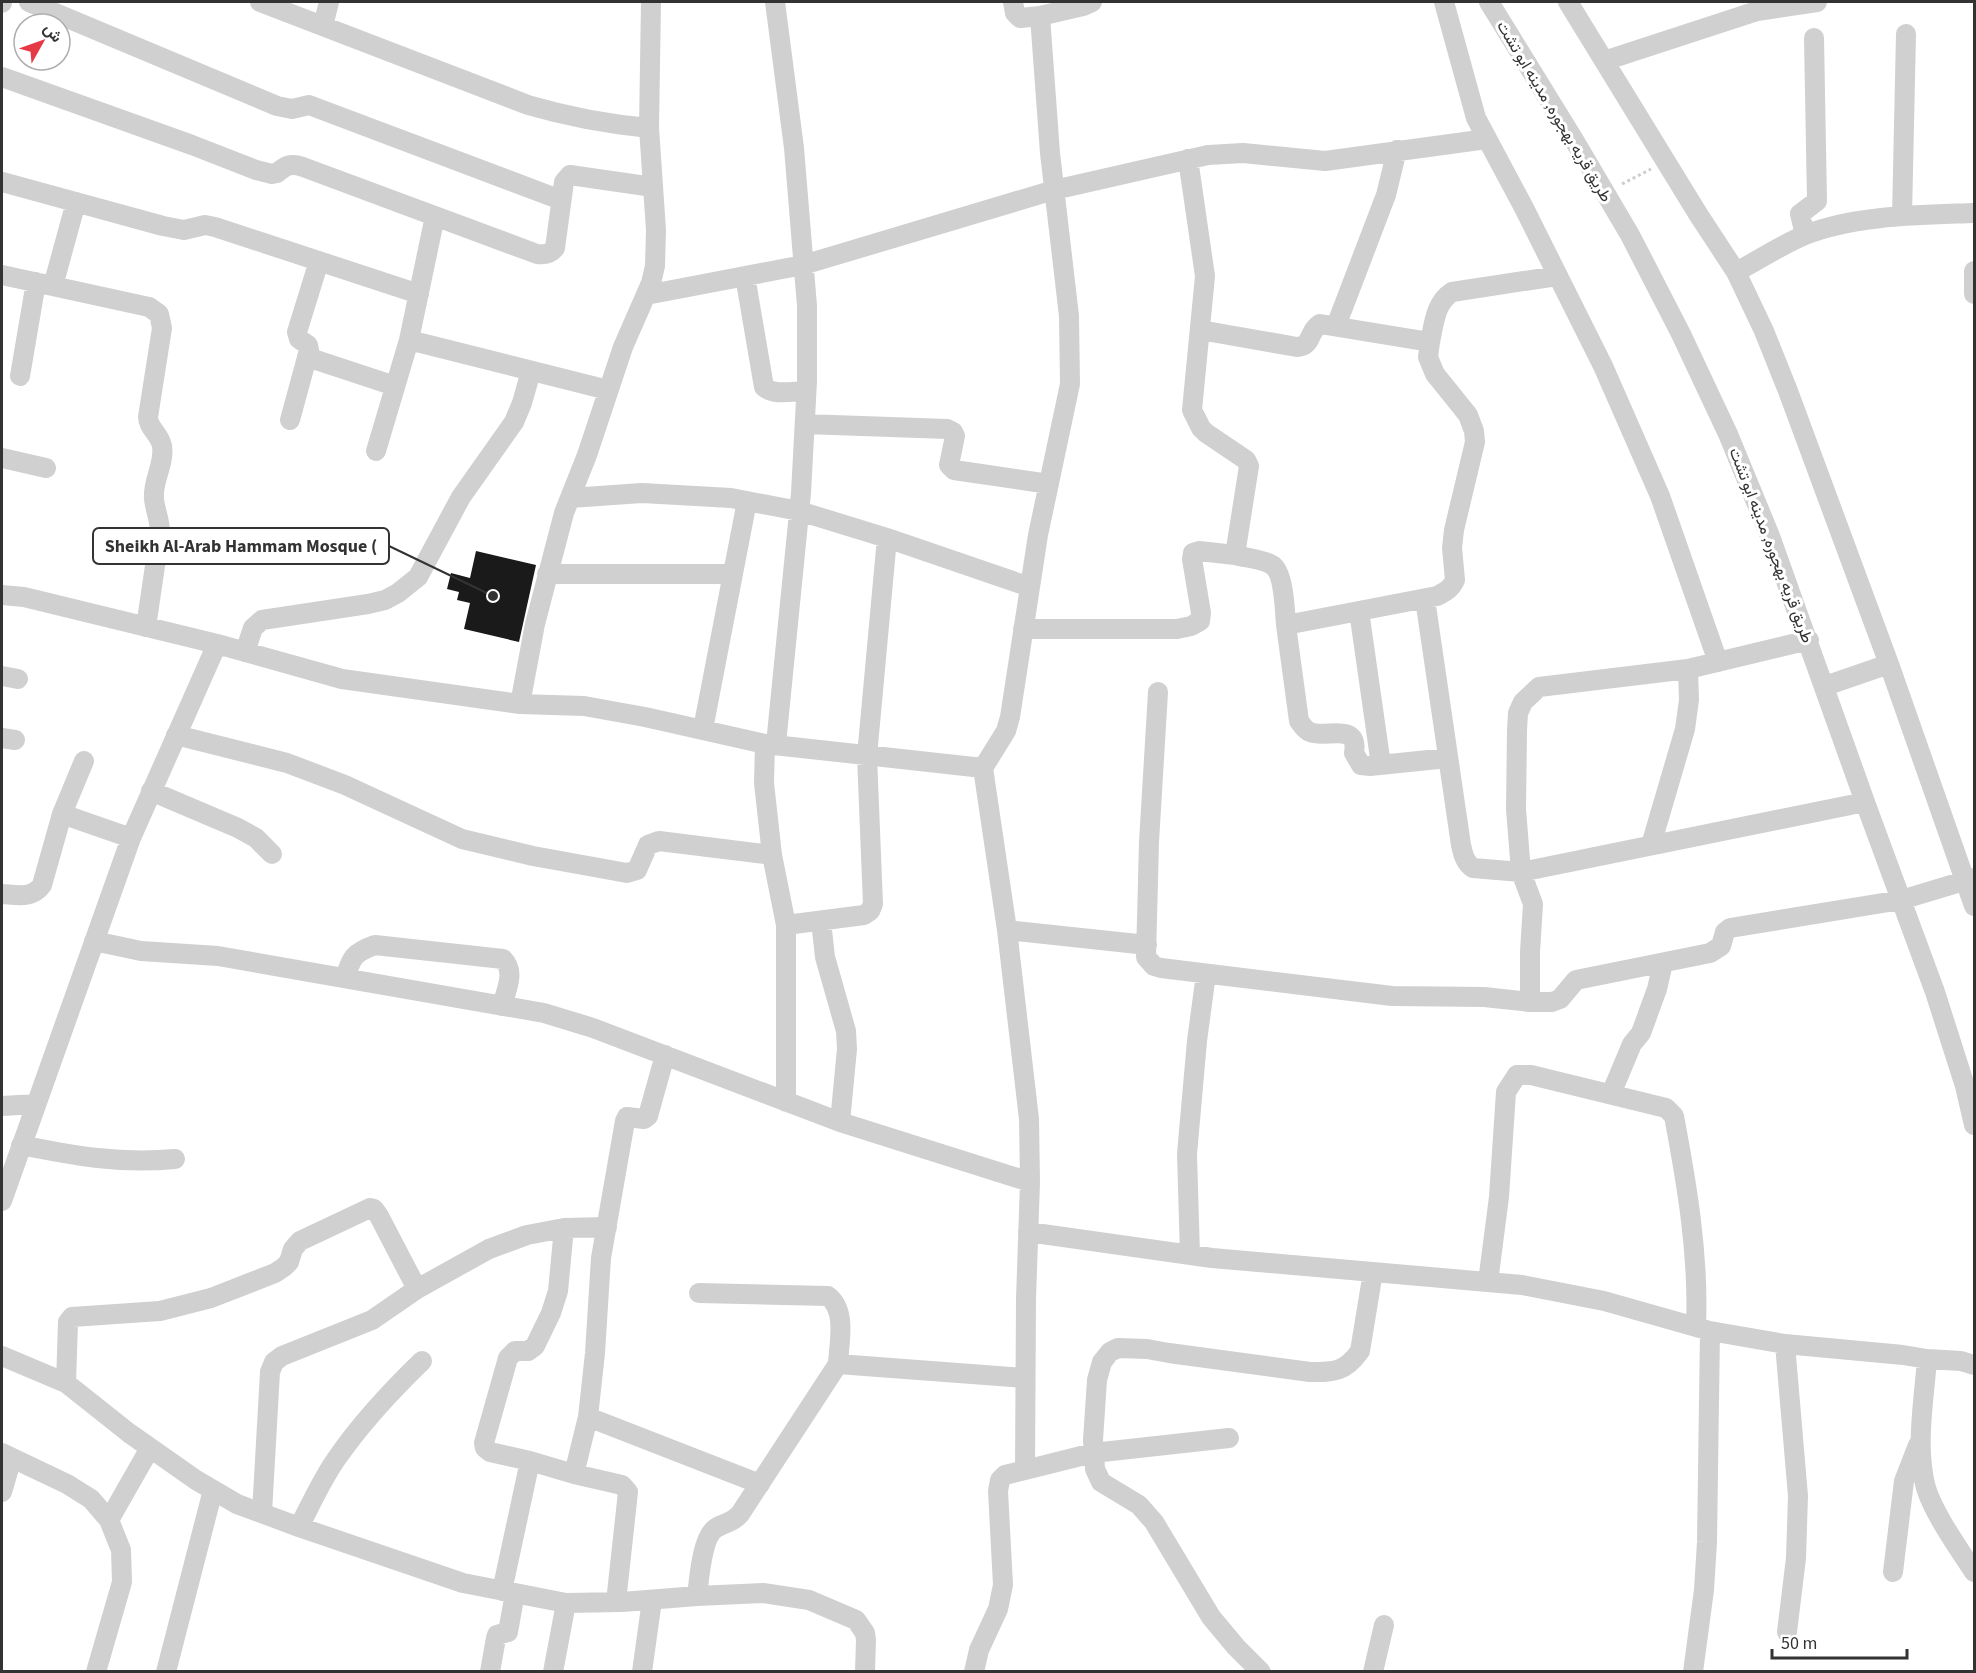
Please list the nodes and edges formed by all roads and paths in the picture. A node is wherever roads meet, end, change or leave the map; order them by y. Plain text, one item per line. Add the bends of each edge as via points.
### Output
1 (29, 2) edge
2 (260, 2) edge
3 (329, 2) edge
4 (651, 2) edge
5 (775, 2) edge
6 (1013, 2) edge
7 (1092, 2) edge
8 (1444, 2) edge
9 (1489, 2) edge
10 (1568, 2) edge
11 (1817, 2) edge
12 (1792, 3) edge
13 (1040, 16) junction
14 (323, 26) junction
15 (1906, 34) dead end
16 (1814, 38) dead end
17 (1604, 61) junction
18 (2, 77) edge
19 (650, 128) junction
20 (1487, 139) junction
21 (1397, 150) junction
22 (1188, 159) junction
23 (1666, 162) junction
24 (2, 182) edge
25 (653, 187) junction
26 (1054, 190) junction
27 (1605, 192) junction
28 (561, 200) junction
29 (76, 202) junction
30 (1974, 213) edge
31 (435, 216) junction
32 (1902, 216) junction
33 (1805, 235) junction
34 (319, 261) junction
35 (803, 265) junction
36 (1974, 271) edge
37 (1736, 272) junction
38 (2, 275) edge
39 (746, 276) junction
40 (1557, 276) junction
41 (44, 284) junction
42 (418, 294) junction
43 (1974, 294) edge
44 (646, 295) junction
45 (1336, 326) junction
46 (1200, 330) junction
47 (409, 340) junction
48 (1430, 342) junction
49 (307, 357) junction
50 (531, 371) junction
51 (20, 376) dead end
52 (395, 386) junction
53 (608, 390) junction
54 (806, 391) junction
55 (290, 420) dead end
56 (805, 424) junction
57 (376, 451) dead end
58 (2, 458) edge
59 (46, 468) dead end
60 (1049, 484) junction
61 (570, 498) junction
62 (747, 501) junction
63 (800, 511) junction
64 (887, 538) junction
65 (1235, 555) junction
66 (548, 574) junction
67 (733, 574) junction
68 (1030, 587) junction
69 (2, 595) edge
70 (1425, 599) junction
71 (1359, 611) junction
72 (1286, 625) junction
73 (146, 627) junction
74 (1023, 629) junction
75 (1809, 640) junction
76 (217, 644) junction
77 (245, 652) junction
78 (1718, 662) junction
79 (1889, 664) junction
80 (1688, 669) junction
81 (1825, 686) junction
82 (1158, 692) dead end
83 (520, 704) junction
84 (703, 729) junction
85 (176, 735) junction
86 (770, 744) junction
87 (867, 756) junction
88 (1448, 758) junction
89 (84, 761) dead end
90 (1381, 765) junction
91 (983, 768) junction
92 (151, 791) junction
93 (1865, 802) junction
94 (62, 814) junction
95 (131, 838) junction
96 (1651, 845) junction
97 (272, 854) dead end
98 (772, 855) junction
99 (1521, 872) junction
100 (1970, 879) edge
101 (2, 894) edge
102 (1901, 900) junction
103 (1974, 906) edge
104 (821, 921) junction
105 (786, 925) junction
106 (1007, 930) junction
107 (94, 941) junction
108 (1146, 945) junction
109 (1663, 963) junction
110 (1206, 974) junction
111 (345, 978) junction
112 (1530, 1002) junction
113 (502, 1006) junction
114 (665, 1055) junction
115 (1611, 1094) junction
116 (786, 1102) junction
117 (36, 1104) junction
118 (2, 1106) edge
119 (840, 1122) junction
120 (1974, 1125) edge
121 (21, 1145) junction
122 (175, 1158) dead end
123 (1030, 1182) junction
124 (2, 1201) edge
125 (607, 1227) junction
126 (564, 1228) junction
127 (1028, 1232) junction
128 (1190, 1255) junction
129 (1373, 1272) junction
130 (1488, 1282) junction
131 (417, 1289) junction
132 (699, 1293) dead end
133 (1703, 1329) junction
134 (1785, 1344) junction
135 (2, 1356) edge
136 (1927, 1359) junction
137 (422, 1361) dead end
138 (838, 1364) junction
139 (1974, 1365) edge
140 (1026, 1378) junction
141 (66, 1383) junction
142 (588, 1417) junction
143 (1229, 1438) dead end
144 (1920, 1439) junction
145 (150, 1448) junction
146 (1093, 1453) junction
147 (7, 1455) edge
148 (530, 1461) junction
149 (1025, 1470) junction
150 (574, 1474) junction
151 (760, 1484) junction
152 (213, 1490) junction
153 (2, 1492) edge
154 (262, 1513) junction
155 (109, 1520) junction
156 (299, 1527) junction
157 (1893, 1572) dead end
158 (1974, 1572) edge
159 (508, 1592) junction
160 (697, 1596) junction
161 (652, 1600) junction
162 (616, 1602) junction
163 (566, 1603) junction
164 (1384, 1625) dead end
165 (1786, 1632) dead end
166 (96, 1671) edge
167 (166, 1671) edge
168 (490, 1671) edge
169 (554, 1671) edge
170 (642, 1671) edge
171 (865, 1671) edge
172 (974, 1671) edge
173 (1261, 1671) edge
174 (1373, 1671) edge
175 (1693, 1671) edge

1 - 28 street via 277,106 292,110 309,105
2 - 14 street
3 - 14 street
4 - 19 street
5 - 35 street via 794,148
6 - 13 street via 1020,18
7 - 13 street
8 - 20 street via 1476,118
9 - 27 street, طريق قريه بهجوره, مدينه ابو تشت
10 - 17 street
11 - 12 street
12 - 17 street
13 - 26 street
14 - 19 street via 528,105 568,117
15 - 32 street
16 - 33 street via 1817,201 1800,214
17 - 23 street
18 - 31 street via 256,170 272,174 296,165
19 - 25 street
20 - 21 street
20 - 40 street
21 - 22 street via 1325,161 1242,153
21 - 45 street via 1386,195
22 - 26 street
22 - 46 street via 1205,276
23 - 27 path
23 - 37 street
24 - 29 street
25 - 28 street via 570,175 564,182
25 - 44 street via 655,266
26 - 35 street
26 - 60 street via 1069,316 1070,384
27 - 75 street, طريق قريه بهجوره, مدينه ابو تشت via 1681,334 1728,434
28 - 31 street via 555,248 545,255
29 - 34 street via 183,230 215,227
29 - 41 street
30 - 32 street
31 - 42 street
32 - 33 street
33 - 37 street
34 - 42 street
34 - 49 street via 297,332 308,345
35 - 39 street
35 - 54 street via 807,306
36 - 43 street
37 - 79 street via 1788,391
38 - 41 street
39 - 44 street
39 - 54 street via 764,387 775,392
40 - 48 street via 1452,292 1439,305
40 - 78 street via 1603,366 1660,496
41 - 51 street
41 - 73 street via 149,307 159,314 162,328 148,422 158,435 162,451 153,496 160,532
42 - 47 street
44 - 53 street
45 - 46 street via 1320,324 1306,345 1297,347
45 - 48 street
46 - 65 street via 1192,410 1206,434 1246,460 1249,466
47 - 50 street
47 - 52 street
48 - 70 street via 1428,357 1432,368 1468,415 1475,442 1454,530 1455,580 1448,590
49 - 52 street
49 - 55 street
50 - 53 street
50 - 77 street via 514,422 461,497 418,577 385,600 262,620 253,628
52 - 57 street
53 - 61 street
54 - 56 street
56 - 60 street via 947,429 955,436 949,465 954,470
56 - 63 street
58 - 59 street
60 - 68 street
61 - 62 street via 642,493
61 - 66 street
62 - 63 street
62 - 67 street
63 - 64 street
63 - 86 street
64 - 68 street
64 - 87 street
65 - 72 street via 1277,569
65 - 74 street via 1199,550 1193,553 1201,613 1200,621 1191,626
66 - 67 street
66 - 83 street
67 - 84 street
68 - 74 street
69 - 73 street
70 - 71 street
70 - 88 street
71 - 72 street
71 - 90 street
72 - 90 street via 1299,721 1311,733 1346,733 1351,736 1361,765
73 - 76 street
74 - 91 street via 1006,731
75 - 78 street
75 - 81 street, طريق قريه بهجوره, مدينه ابو تشت
76 - 77 street
76 - 85 street
77 - 83 street via 342,679
78 - 80 street
79 - 81 street
79 - 100 street
80 - 96 street via 1685,729
80 - 99 street via 1539,687 1523,702 1518,713 1516,809
81 - 93 street, طريق قريه بهجوره, مدينه ابو تشت
82 - 108 street
83 - 84 street via 584,705
84 - 86 street
85 - 92 street
85 - 98 street via 287,763 462,839 533,856 627,873 637,870 648,845 659,841
86 - 87 street
86 - 98 street via 764,783
87 - 91 street
87 - 104 street via 873,904 864,915
88 - 90 street
88 - 99 street via 1461,845 1469,866
89 - 94 street
91 - 106 street
92 - 95 street
92 - 97 street via 238,828
93 - 96 street
93 - 102 street, طريق قريه بهجوره, مدينه ابو تشت
94 - 95 street
94 - 101 street via 39,890 27,895
95 - 107 street
96 - 99 street
98 - 105 street
99 - 112 street via 1533,904
100 - 102 street
100 - 103 street
102 - 109 street via 1730,928 1720,946 1710,953
102 - 120 street, طريق قريه بهجوره, مدينه ابو تشت via 1935,992
104 - 105 street
104 - 119 street via 825,957 846,1031
105 - 116 street
106 - 108 street
106 - 123 street via 1029,1119
107 - 111 street via 141,951 218,956
107 - 117 street
108 - 110 street via 1146,957 1154,966
109 - 112 street via 1576,981 1560,999
109 - 115 street via 1641,1033 1632,1044
110 - 112 street via 1392,996
110 - 128 street via 1187,1154
111 - 113 street
111 - 113 street via 351,958 375,945 503,959 510,974
113 - 114 street via 564,1019
114 - 116 street
114 - 125 street via 648,1116 626,1119
115 - 130 street via 1531,1075 1517,1075 1513,1079 1506,1092
115 - 133 street via 1666,1108 1674,1116
116 - 119 street
117 - 118 street
117 - 121 street
119 - 123 street
121 - 122 street via 110,1161
121 - 124 street
123 - 127 street
125 - 126 street
125 - 142 street
126 - 131 street via 527,1235 489,1249
126 - 148 street via 558,1291 551,1313 536,1347 515,1351 508,1358 484,1443 487,1451
127 - 128 street
127 - 140 street
128 - 129 street
129 - 130 street
129 - 146 street via 1360,1351 1342,1370 1310,1372 1147,1348 1118,1348 1110,1352 1102,1362 1097,1380
130 - 133 street via 1559,1291
131 - 141 street via 380,1215 370,1208 300,1241 289,1262 274,1273 211,1298 160,1311 72,1317 68,1322
131 - 154 street via 372,1320 274,1362 270,1372
132 - 138 street via 828,1296 838,1307 840,1318
133 - 134 street
133 - 175 street via 1707,1542
134 - 136 street
134 - 165 street via 1798,1496 1796,1558
135 - 141 street
136 - 139 street
136 - 144 street
137 - 156 street via 387,1395 335,1460
138 - 140 street
138 - 151 street
140 - 149 street
141 - 145 street
142 - 150 street
142 - 151 street
143 - 146 street
144 - 157 street via 1904,1481
144 - 158 street via 1927,1490
145 - 152 street
145 - 155 street
146 - 149 street
146 - 173 street via 1101,1482 1139,1505 1154,1522 1211,1617
147 - 153 street
147 - 155 street via 91,1499
148 - 150 street
148 - 159 street
149 - 172 street via 1005,1475 998,1485 1003,1585
150 - 162 street via 622,1485 628,1492
151 - 160 street via 734,1521 712,1531 705,1546
152 - 154 street
152 - 167 street
154 - 156 street
155 - 166 street via 121,1550 123,1582
156 - 159 street via 463,1583
159 - 163 street
159 - 168 street via 508,1632 497,1635
160 - 161 street
160 - 171 street via 763,1593 809,1600 851,1616 865,1633
161 - 162 street
161 - 170 street
162 - 163 street
163 - 169 street
164 - 174 street

